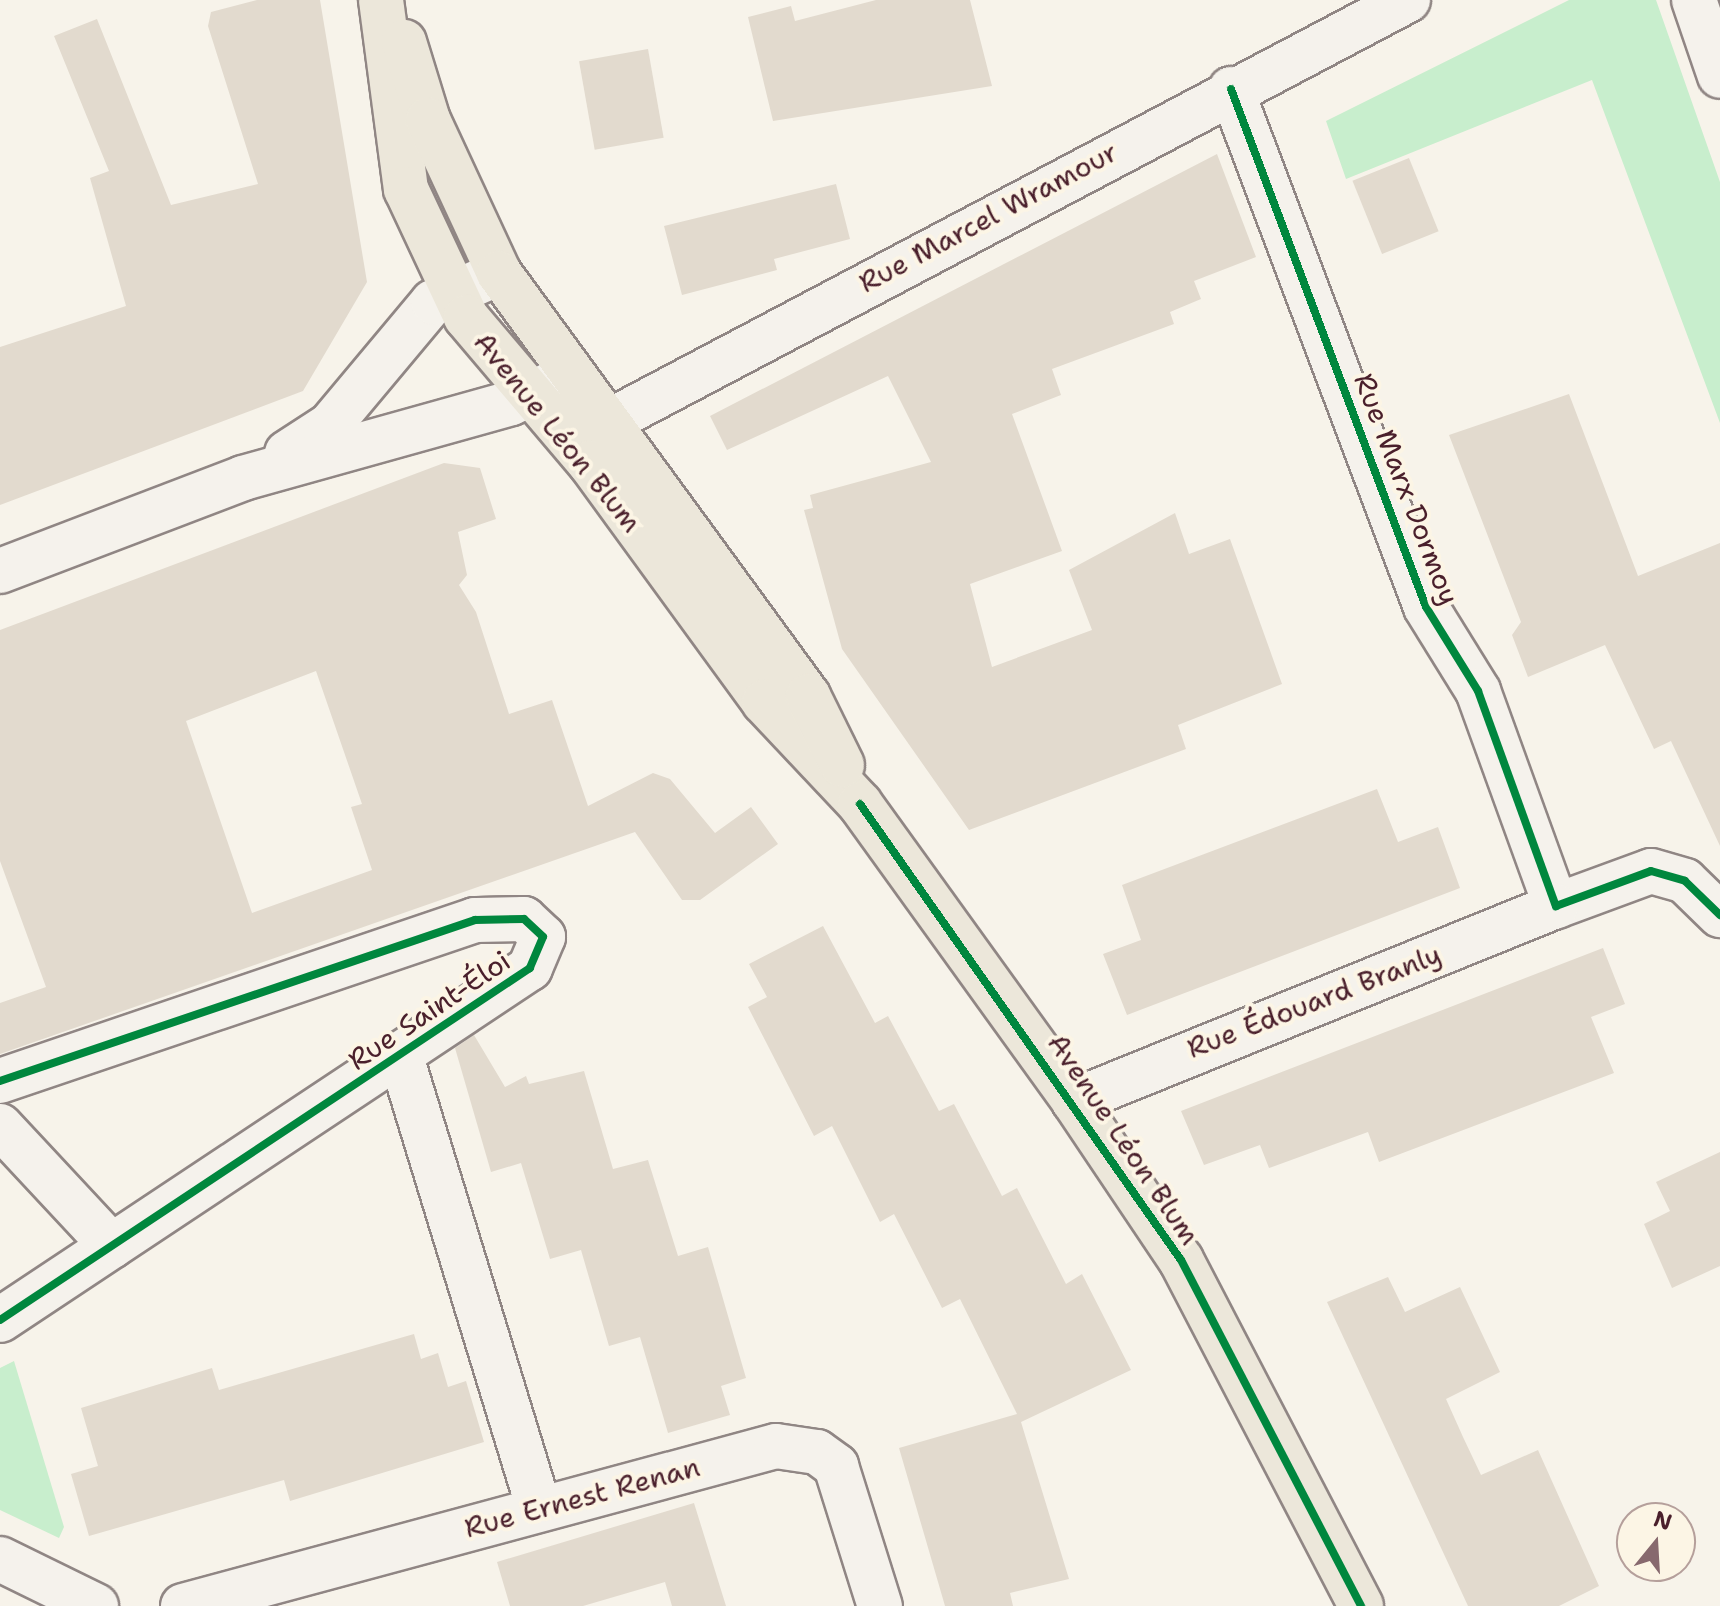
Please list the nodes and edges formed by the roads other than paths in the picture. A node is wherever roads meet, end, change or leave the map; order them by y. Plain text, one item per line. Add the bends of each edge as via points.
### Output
1 (381, 0) edge
2 (392, 0) edge
3 (1408, 0) edge
4 (1694, 0) edge
5 (1720, 76) edge
6 (1231, 89) junction
7 (499, 273) junction
8 (452, 292) junction
9 (573, 373) junction
10 (531, 395) junction
11 (590, 431) junction
12 (243, 478) junction
13 (0, 571) edge
14 (1556, 906) junction
15 (1720, 915) edge
16 (401, 1057) junction
17 (0, 1081) edge
18 (1074, 1101) junction
19 (0, 1126) edge
20 (112, 1246) junction
21 (0, 1320) edge
22 (539, 1508) junction
23 (0, 1559) edge
24 (96, 1606) edge
25 (183, 1606) edge
26 (880, 1606) edge
27 (1361, 1606) edge

1 - 8 main road, Avenue Léon Blum via 406,189
2 - 7 main road, Avenue Léon Blum via 428,120
3 - 6 street, Rue Marcel Wramour
4 - 5 street
6 - 11 street, Rue Marcel Wramour
6 - 14 street, Rue Marx Dormoy via 1426,607 1478,691
7 - 8 street
7 - 9 main road, Avenue Léon Blum
8 - 10 main road, Avenue Léon Blum
8 - 12 street via 419,315 330,425
9 - 10 street
9 - 11 main road, Avenue Léon Blum
10 - 11 main road, Avenue Léon Blum
10 - 12 street
11 - 18 main road, Avenue Léon Blum via 808,696 860,804
12 - 13 street
14 - 15 street via 1651,871 1685,881
14 - 18 street, Rue Édouard Branly
16 - 17 street, Rue Saint-Éloi via 535,964 544,944 537,925 515,917 475,920
16 - 20 street, Rue Saint-Éloi
16 - 22 street, Rue Saint-Éloi
18 - 27 main road, Avenue Léon Blum via 1181,1260
19 - 20 street
20 - 21 street, Rue Saint-Éloi
22 - 25 street, Rue Ernest Renan
22 - 26 street, Rue Ernest Renan via 763,1448 817,1452 844,1484
23 - 24 street

